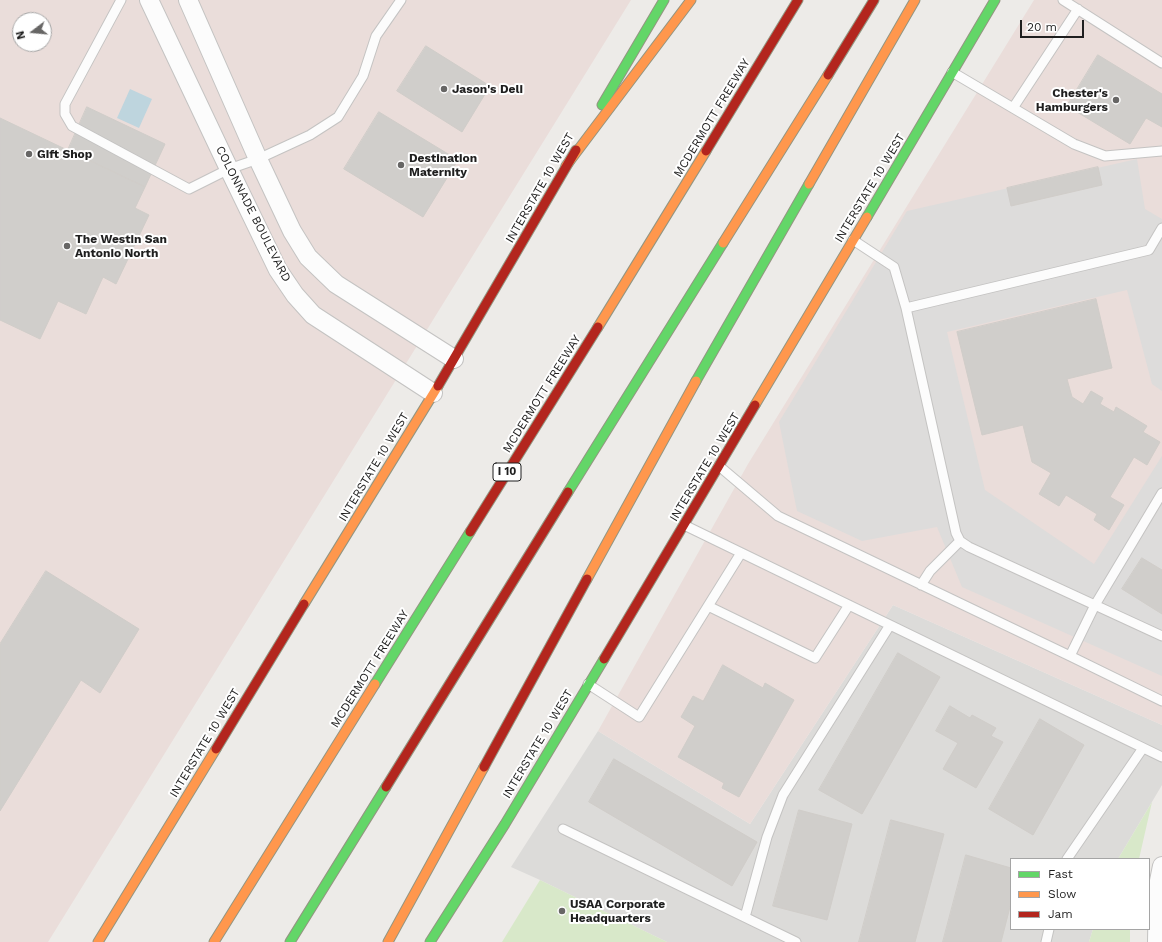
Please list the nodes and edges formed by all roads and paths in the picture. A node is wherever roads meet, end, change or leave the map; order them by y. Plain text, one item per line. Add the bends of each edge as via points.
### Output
1 (121, 0) edge
2 (149, 0) edge
3 (188, 0) edge
4 (402, 0) edge
5 (663, 0) edge
6 (691, 0) edge
7 (798, 0) edge
8 (874, 0) edge
9 (915, 0) edge
10 (995, 0) edge
11 (1063, 0) edge
12 (1078, 9) junction
13 (1162, 63) edge
14 (952, 72) junction
15 (1013, 108) junction
16 (1162, 151) edge
17 (258, 159) junction
18 (566, 166) junction
19 (229, 169) junction
20 (1162, 228) edge
21 (853, 240) junction
22 (906, 308) junction
23 (454, 358) junction
24 (433, 393) junction
25 (719, 466) junction
26 (1162, 492) edge
27 (684, 525) junction
28 (960, 541) junction
29 (741, 553) junction
30 (921, 585) junction
31 (849, 604) junction
32 (1095, 605) junction
33 (708, 606) junction
34 (890, 625) junction
35 (1162, 636) edge
36 (1070, 656) junction
37 (588, 684) junction
38 (1162, 701) edge
39 (1143, 748) junction
40 (1162, 757) edge
41 (563, 829) dead end
42 (1068, 858) edge
43 (1162, 866) edge
44 (745, 917) junction
45 (1050, 930) edge
46 (98, 942) edge
47 (214, 942) edge
48 (290, 942) edge
49 (388, 942) edge
50 (430, 942) edge
51 (796, 942) edge
52 (1046, 942) edge
53 (1157, 942) edge

1 - 19 lane via 65,104 65,114 72,126 189,189
2 - 19 street, COLONNADE BOULEVARD
3 - 17 street
4 - 17 lane via 376,36 363,76 338,117 310,135
5 - 18 main road, INTERSTATE 10 WEST
6 - 18 main road
7 - 47 main road, MCDERMOTT FREEWAY / I 10 via 609,309
8 - 48 main road
9 - 49 main road via 697,378
10 - 14 main road, INTERSTATE 10 WEST
11 - 12 lane
12 - 13 lane
12 - 15 lane
14 - 15 lane
14 - 21 main road, INTERSTATE 10 WEST
15 - 16 lane via 1074,144 1105,156
17 - 19 lane
17 - 23 street via 292,231 308,257 336,284
18 - 23 main road, INTERSTATE 10 WEST
19 - 24 street, COLONNADE BOULEVARD via 278,270 313,315
20 - 22 lane via 1149,250
21 - 22 lane via 894,267
21 - 25 main road, INTERSTATE 10 WEST
22 - 28 lane via 954,526
23 - 24 main road, INTERSTATE 10 WEST
24 - 46 main road, INTERSTATE 10 WEST
25 - 27 main road, INTERSTATE 10 WEST
25 - 30 lane via 778,516
26 - 32 lane
27 - 29 lane
27 - 37 main road, INTERSTATE 10 WEST
28 - 30 lane via 930,571
28 - 32 lane
29 - 31 lane
29 - 33 lane
30 - 36 lane
31 - 33 lane via 815,658
31 - 34 lane
32 - 35 lane
32 - 36 lane
33 - 37 lane via 639,717
34 - 39 lane
34 - 44 lane via 783,795
36 - 38 lane
37 - 50 main road, INTERSTATE 10 WEST via 505,824
39 - 40 lane
39 - 42 lane
41 - 44 lane
43 - 53 street via 1158,886
44 - 51 lane
45 - 52 lane

